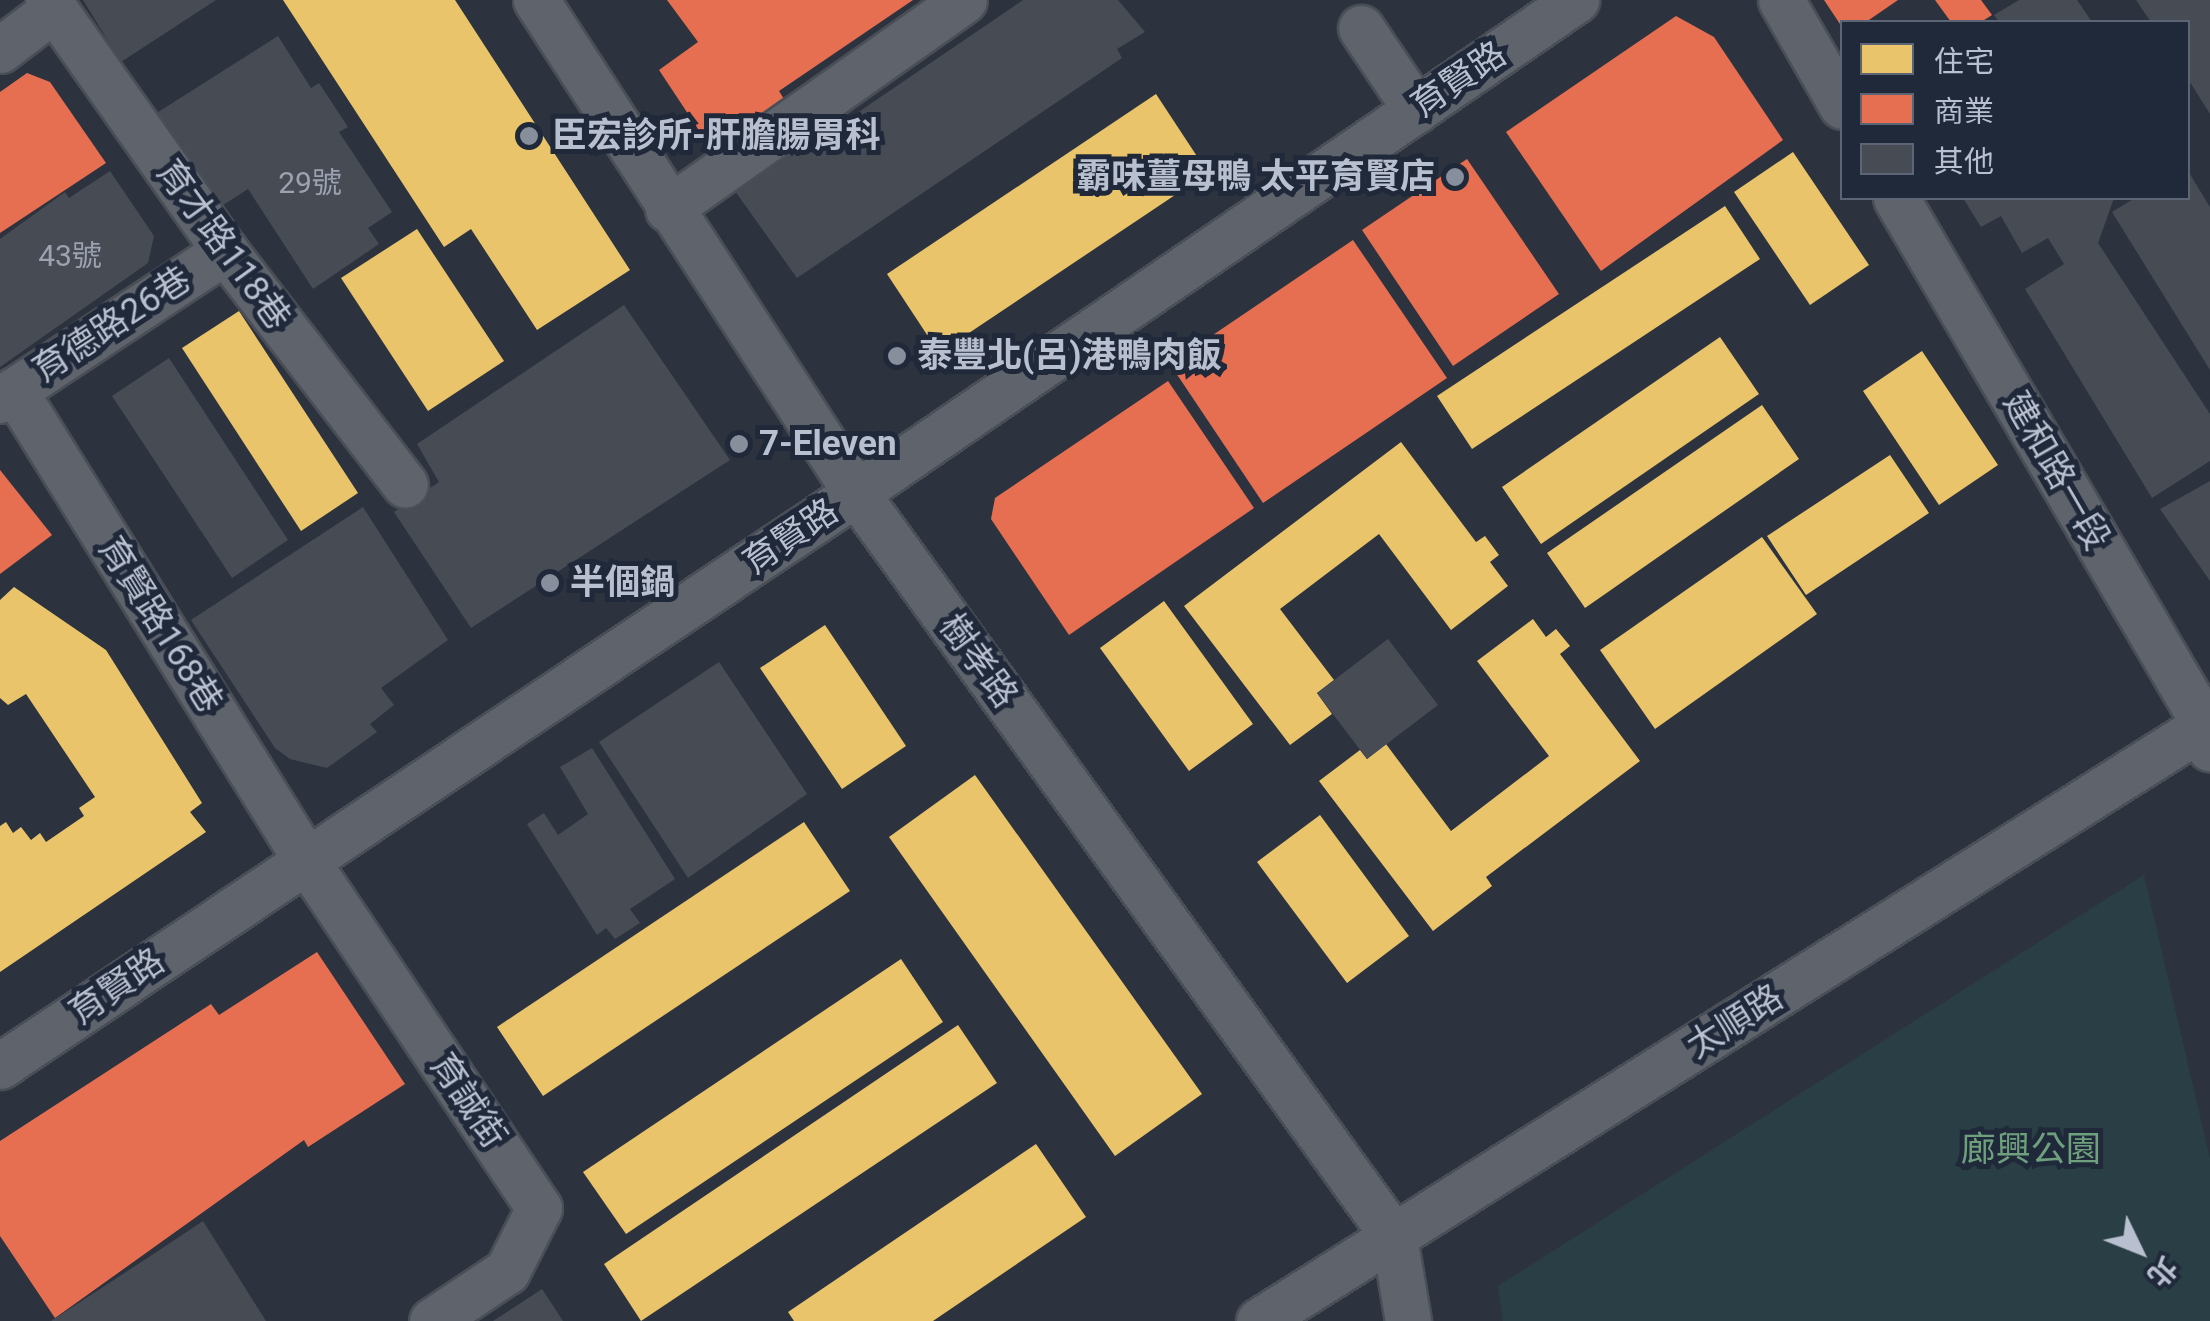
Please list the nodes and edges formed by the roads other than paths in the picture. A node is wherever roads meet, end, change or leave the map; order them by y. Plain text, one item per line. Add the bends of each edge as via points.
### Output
1 (536, 0) edge
2 (964, 0) edge
3 (1576, 0) edge
4 (1780, 0) edge
5 (51, 4) edge
6 (1362, 28) dead end
7 (0, 50) edge
8 (1840, 103) edge
9 (1416, 110) junction
10 (1897, 200) edge
11 (668, 209) junction
12 (224, 251) junction
13 (7, 395) edge
14 (405, 484) dead end
15 (856, 494) junction
16 (2208, 731) edge
17 (306, 860) junction
18 (0, 1066) edge
19 (1394, 1237) junction
20 (432, 1321) edge
21 (1258, 1321) edge
22 (1408, 1321) edge

1 - 11 street, 樹孝路
2 - 11 street
3 - 9 street, 育賢路
4 - 8 street
5 - 7 street
5 - 12 street, 育才路118巷
6 - 9 street
9 - 15 street, 育賢路
10 - 16 street, 建和路一段
11 - 15 street, 樹孝路
12 - 13 street, 育德路26巷
12 - 14 street, 育才路118巷
13 - 17 street, 育賢路168巷
15 - 17 street, 育賢路
15 - 19 street, 樹孝路
16 - 19 street, 太順路
17 - 18 street, 育賢路
17 - 20 street, 育誠街 via 540,1208 507,1272
19 - 21 street, 太順路
19 - 22 street, 樹孝路

